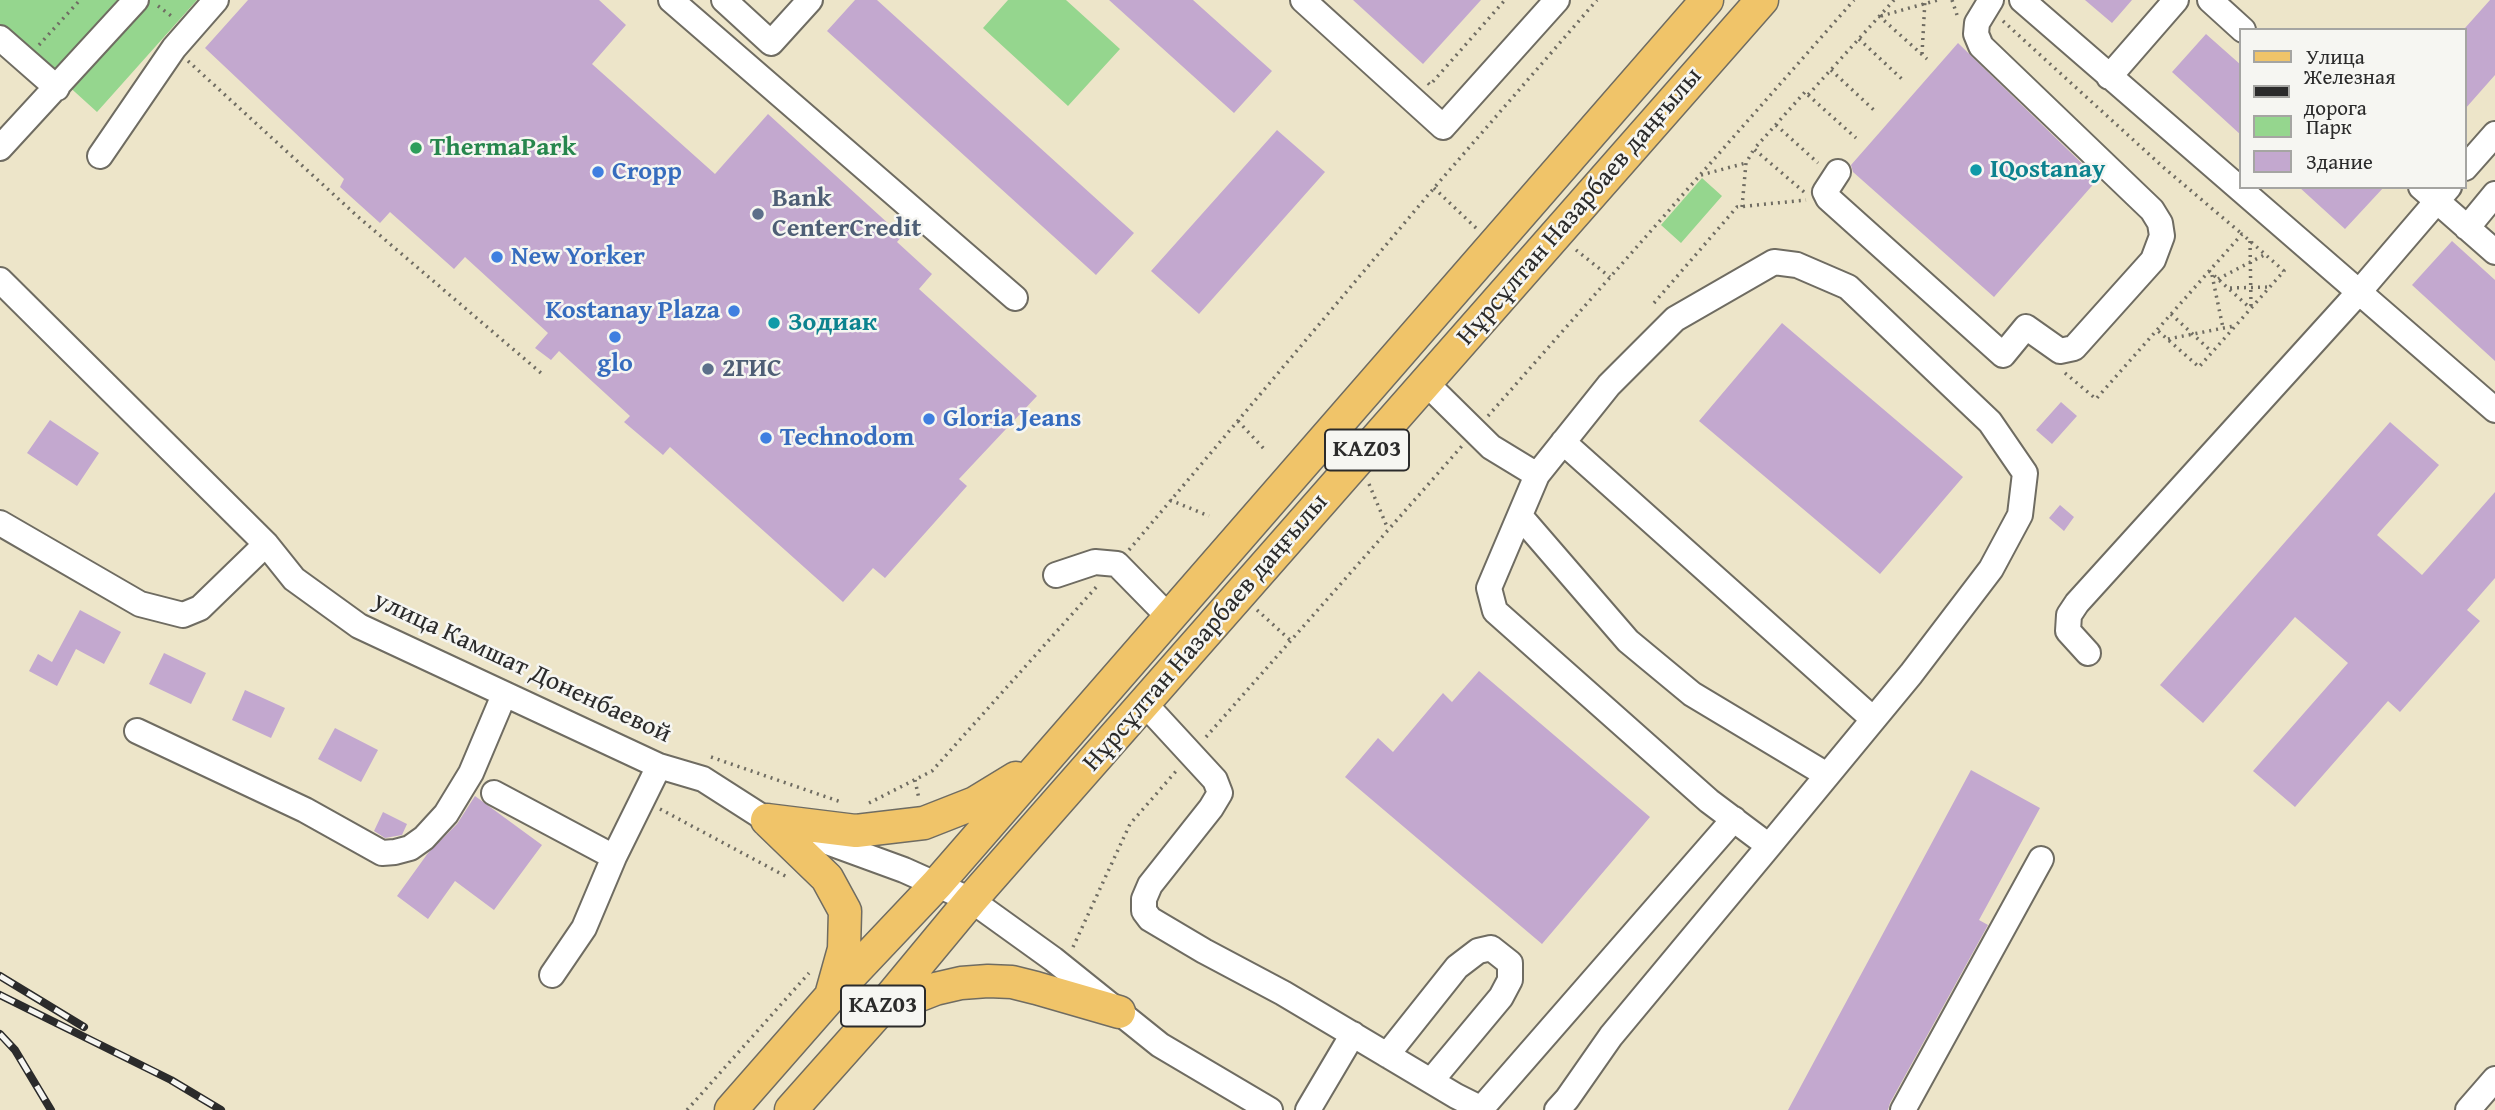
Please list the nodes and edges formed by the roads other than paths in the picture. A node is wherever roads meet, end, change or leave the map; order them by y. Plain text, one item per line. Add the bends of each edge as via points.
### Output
1 (136, 0) edge
2 (216, 0) edge
3 (671, 0) edge
4 (724, 0) edge
5 (810, 0) edge
6 (1303, 0) edge
7 (1558, 0) edge
8 (1707, 0) edge
9 (1762, 0) edge
10 (2022, 0) edge
11 (2176, 0) edge
12 (2210, 0) edge
13 (1989, 3) edge
14 (2242, 28) edge
15 (0, 38) edge
16 (2109, 76) junction
17 (57, 88) junction
18 (2495, 134) edge
19 (0, 149) edge
20 (100, 156) dead end
21 (2467, 166) edge
22 (1832, 172) road end
23 (2436, 192) edge
24 (2495, 194) edge
25 (2467, 228) junction
26 (2495, 252) edge
27 (0, 280) edge
28 (2359, 292) junction
29 (1015, 298) dead end
30 (1426, 383) junction
31 (2495, 410) edge
32 (1563, 442) junction
33 (1536, 475) junction
34 (1520, 516) junction
35 (0, 523) edge
36 (266, 544) junction
37 (1056, 575) dead end
38 (1169, 617) junction
39 (2088, 653) dead end
40 (504, 695) junction
41 (1144, 703) junction
42 (1873, 719) junction
43 (137, 732) dead end
44 (1041, 763) junction
45 (659, 766) junction
46 (1827, 775) junction
47 (494, 793) dead end
48 (1734, 819) junction
49 (766, 820) junction
50 (1769, 846) junction
51 (614, 857) junction
52 (2041, 859) dead end
53 (937, 884) junction
54 (971, 900) junction
55 (552, 975) dead end
56 (831, 996) junction
57 (879, 1011) junction
58 (1119, 1012) junction
59 (1353, 1034) junction
60 (1387, 1055) junction
61 (2495, 1079) edge
62 (1432, 1081) junction
63 (1483, 1109) edge
64 (731, 1110) edge
65 (791, 1110) edge
66 (1270, 1110) edge
67 (1308, 1110) edge
68 (1556, 1110) edge
69 (1903, 1110) edge
70 (2468, 1110) edge

1 - 17 street
2 - 20 street via 181,39
3 - 29 street
4 - 5 street via 771,43
6 - 7 street via 1443,127
8 - 38 main road, Нұрсұлтан Назарбаев даңғылы / KАZ03
9 - 30 main road, Нұрсұлтан Назарбаев даңғылы / KАZ03
10 - 16 street
11 - 16 street
12 - 14 street
13 - 22 street via 1977,23 1981,46 2140,196 2160,223 2162,236 2153,260 2074,348 2060,351 2026,327 2003,355 1828,198 1825,192
15 - 17 street
16 - 28 street
17 - 19 street
18 - 21 street
23 - 25 street
23 - 28 street
24 - 25 street
25 - 26 street
27 - 36 street, улица Камшат Доненбаевой
28 - 31 street
28 - 39 street via 2068,615 2068,631
30 - 33 street via 1492,447
30 - 41 main road, Нұрсұлтан Назарбаев даңғылы / KАZ03
32 - 33 street
32 - 42 street
32 - 42 street via 1609,385 1675,319 1774,262 1797,265 1848,287 1990,422 2025,473 2020,515 1991,569
33 - 34 street
34 - 46 street via 1628,641 1692,694
34 - 48 street via 1489,588 1495,611
35 - 36 street via 140,604 183,615 201,608
36 - 40 street, улица Камшат Доненбаевой via 294,579 359,626
37 - 38 street via 1095,562 1117,564
38 - 44 main road, Нұрсұлтан Назарбаев даңғылы / KАZ03
40 - 43 street via 471,773 446,814 411,848 395,852 382,853 305,810
40 - 45 street, улица Камшат Доненбаевой
41 - 54 main road, Нұрсұлтан Назарбаев даңғылы / KАZ03
41 - 59 street via 1216,780 1220,793 1150,885 1144,911 1204,951
42 - 46 street
44 - 49 main road via 975,803 924,823 856,831
44 - 53 main road, KАZ03
45 - 49 street, улица Камшат Доненбаевой via 703,779
45 - 51 street
46 - 50 street
47 - 51 street
48 - 50 street
48 - 63 street
49 - 53 street, улица Камшат Доненбаевой
49 - 56 main road via 827,877 840,897 845,911 844,949
50 - 68 street via 1611,1036
51 - 55 street via 584,928
52 - 69 street
53 - 54 street, улица Камшат Доненбаевой
53 - 56 main road, KАZ03
54 - 57 main road, Нұрсұлтан Назарбаев даңғылы / KАZ03
54 - 58 street, улица Камшат Доненбаевой
56 - 64 main road, KАZ03
57 - 58 main road via 935,989 988,981 1012,982
57 - 65 main road, Нұрсұлтан Назарбаев даңғылы / KАZ03
58 - 66 street, улица Камшат Доненбаевой via 1160,1045
59 - 60 street
59 - 67 street
60 - 62 street
60 - 62 street via 1457,967 1478,951 1491,948 1510,963 1510,979 1501,997
61 - 70 street
62 - 63 street

